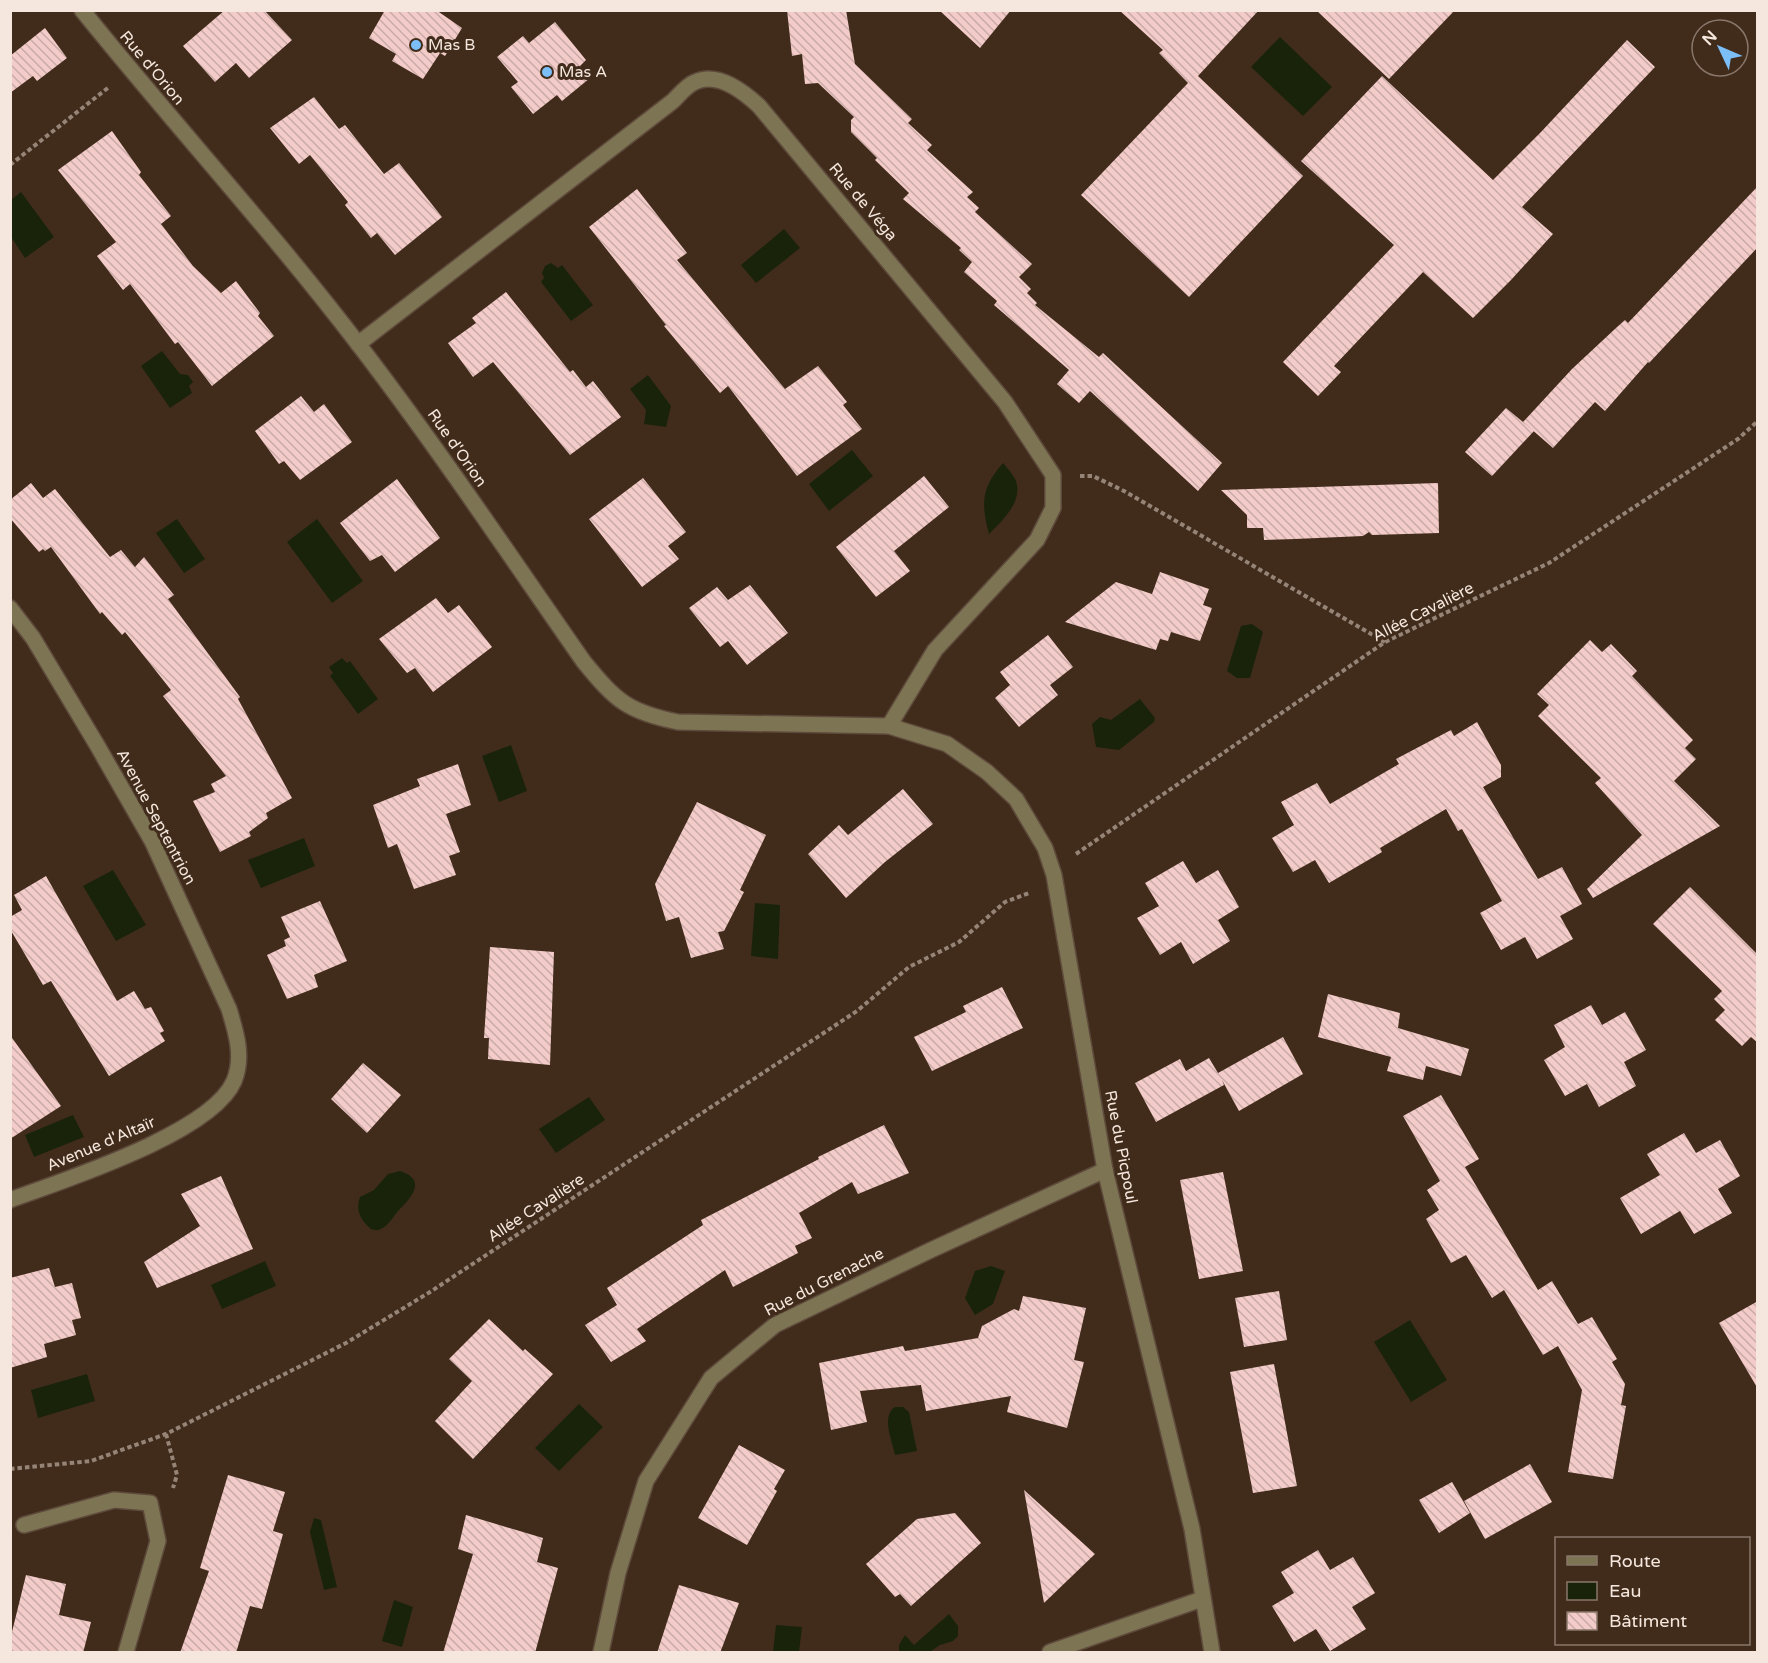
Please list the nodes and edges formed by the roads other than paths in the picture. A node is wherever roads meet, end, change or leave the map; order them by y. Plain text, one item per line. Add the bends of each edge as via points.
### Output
1 (82, 10) edge
2 (358, 344) junction
3 (10, 608) edge
4 (889, 726) junction
5 (239, 1056) joint
6 (1105, 1170) junction
7 (10, 1200) edge
8 (24, 1526) dead end
9 (1202, 1599) junction
10 (126, 1653) edge
11 (601, 1653) edge
12 (1050, 1653) edge
13 (1212, 1653) edge

1 - 2 street, Rue d'Orion
2 - 4 street, Rue d'Orion via 435,446 584,662 624,704 650,716 678,722
2 - 4 street, Rue de Véga via 695,81 716,79 741,89 1005,402 1053,475 1053,508 1037,540 935,650
3 - 5 street, Avenue Septentrion via 33,638 152,841 229,1009
4 - 6 street, Rue du Picpoul via 947,744 987,772 1016,800 1045,848 1068,948
5 - 7 street, Avenue d'Altaïr via 234,1081 221,1101 202,1117 136,1152
6 - 9 street, Rue du Picpoul via 1192,1529
6 - 11 street, Rue du Grenache via 775,1325 711,1378 646,1481 618,1574
8 - 10 street via 114,1500 150,1503 158,1541
9 - 12 street
9 - 13 street, Rue du Picpoul

